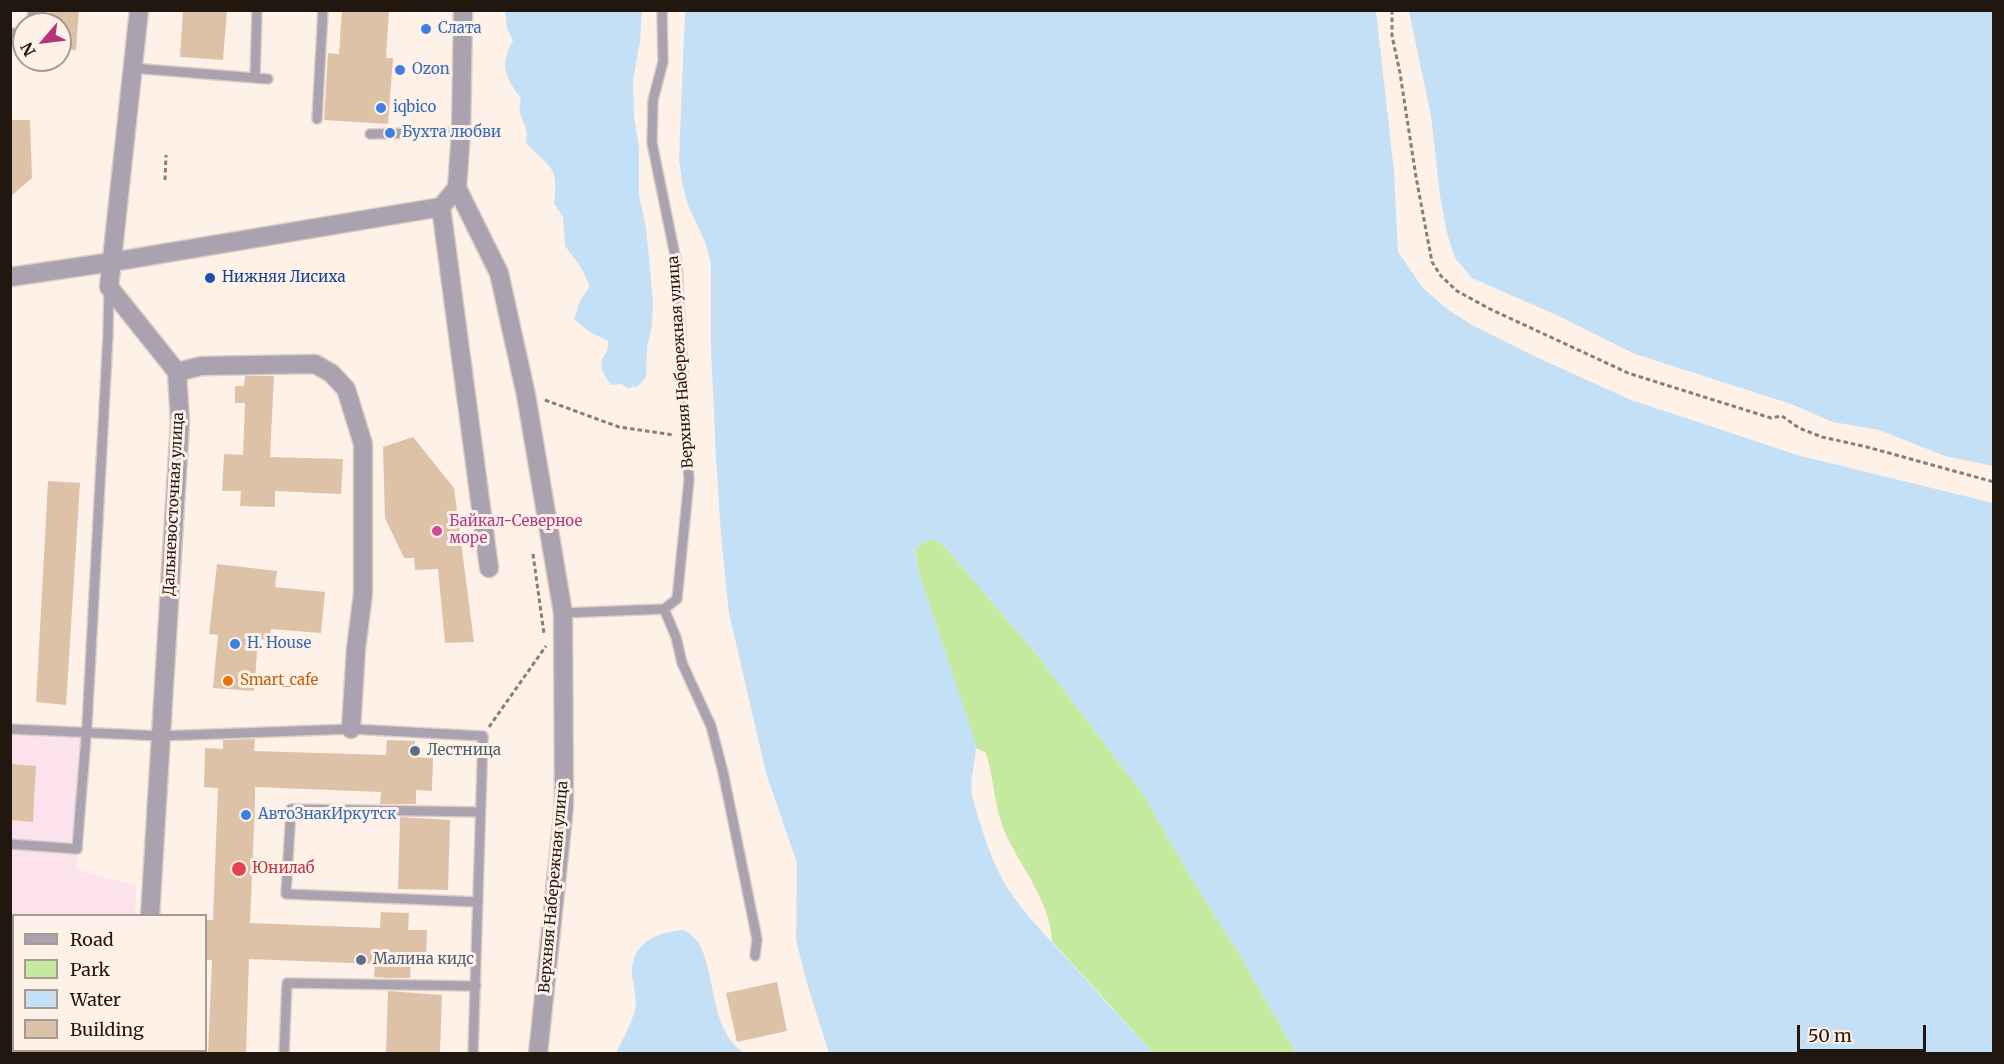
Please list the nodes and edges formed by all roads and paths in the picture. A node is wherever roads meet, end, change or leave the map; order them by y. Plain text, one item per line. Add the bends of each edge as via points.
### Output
1 (139, 10) edge
2 (256, 10) edge
3 (323, 10) edge
4 (463, 10) edge
5 (662, 10) edge
6 (1392, 10) edge
7 (131, 68) junction
8 (255, 78) junction
9 (268, 79) dead end
10 (317, 119) dead end
11 (461, 132) junction
12 (370, 134) dead end
13 (166, 155) dead end
14 (165, 180) dead end
15 (457, 188) junction
16 (441, 207) junction
17 (112, 262) junction
18 (10, 277) edge
19 (109, 286) junction
20 (177, 372) junction
21 (526, 395) junction
22 (687, 438) junction
23 (1994, 482) edge
24 (533, 552) dead end
25 (489, 568) dead end
26 (664, 609) junction
27 (563, 613) junction
28 (544, 634) dead end
29 (546, 646) dead end
30 (10, 729) edge
31 (351, 729) junction
32 (87, 732) junction
33 (161, 735) junction
34 (483, 736) junction
35 (480, 812) junction
36 (10, 844) edge
37 (478, 902) junction
38 (150, 914) edge
39 (755, 956) dead end
40 (476, 986) junction
41 (284, 1053) edge
42 (473, 1053) edge
43 (538, 1053) edge

1 - 7 street
2 - 8 lane
3 - 10 lane
4 - 11 street
5 - 22 lane, Верхняя Набережная улица via 663,62 653,100 652,143 677,265
6 - 23 path via 1392,36 1432,262 1457,291 1628,373 1771,418 1782,416 1822,437
7 - 8 lane
7 - 17 street
8 - 9 lane
11 - 12 lane
11 - 15 street
13 - 14 path
15 - 16 street
15 - 21 street, Верхняя Набережная улица via 500,273
16 - 17 street
16 - 25 street
17 - 18 street
17 - 19 street
19 - 20 street
19 - 32 lane
20 - 31 street via 201,366 315,364 332,373 346,389 363,444 363,593
20 - 33 street, Дальневосточная улица via 180,422
21 - 22 path via 619,427
21 - 27 street, Верхняя Набережная улица
22 - 26 lane, Верхняя Набережная улица via 689,480 677,599
24 - 28 path
26 - 27 lane
26 - 39 lane via 682,663 711,726 757,939
27 - 43 street, Верхняя Набережная улица via 564,806
29 - 34 path
30 - 32 lane
31 - 33 lane
31 - 34 lane
32 - 33 lane
32 - 36 lane via 77,849
33 - 38 street, Дальневосточная улица
34 - 35 lane
35 - 37 lane
35 - 37 lane via 291,809 286,894
37 - 40 lane
40 - 41 lane via 287,983
40 - 42 lane

